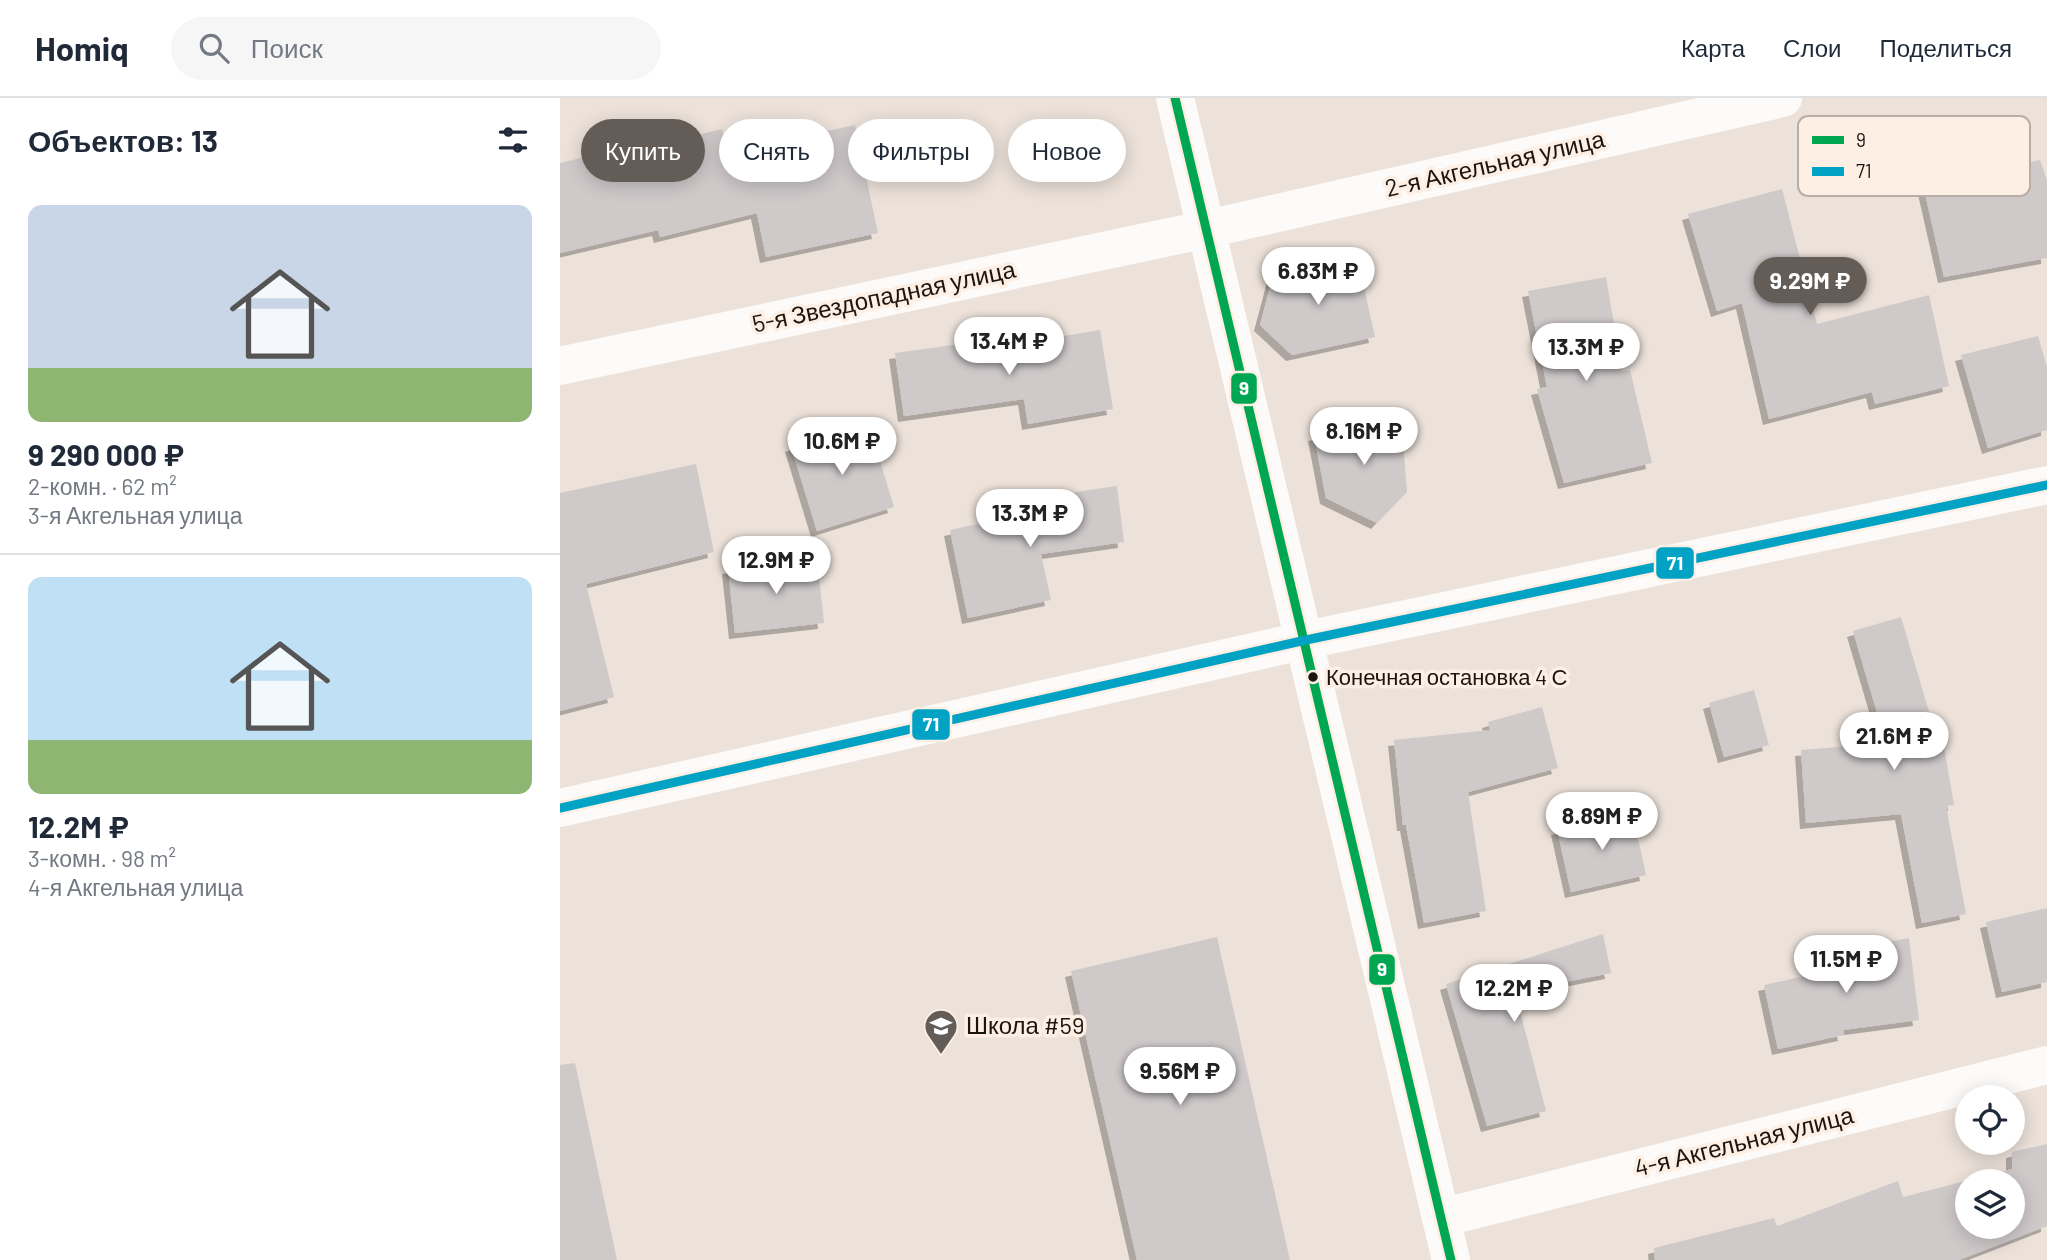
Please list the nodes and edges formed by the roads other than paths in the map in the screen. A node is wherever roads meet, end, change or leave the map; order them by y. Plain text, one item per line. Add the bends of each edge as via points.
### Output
1 (1175, 98) edge
2 (1783, 98) edge
3 (1207, 229) junction
4 (560, 366) edge
5 (2047, 485) edge
6 (1306, 640) junction
7 (560, 808) edge
8 (2047, 1065) edge
9 (1441, 1218) junction
10 (1451, 1260) edge

1 - 3 street
2 - 3 street, 2-я Акгельная улица
3 - 4 street, 5-я Звездопадная улица
3 - 6 street
5 - 6 street
6 - 7 street
6 - 9 street
8 - 9 street, 4-я Акгельная улица
9 - 10 street

